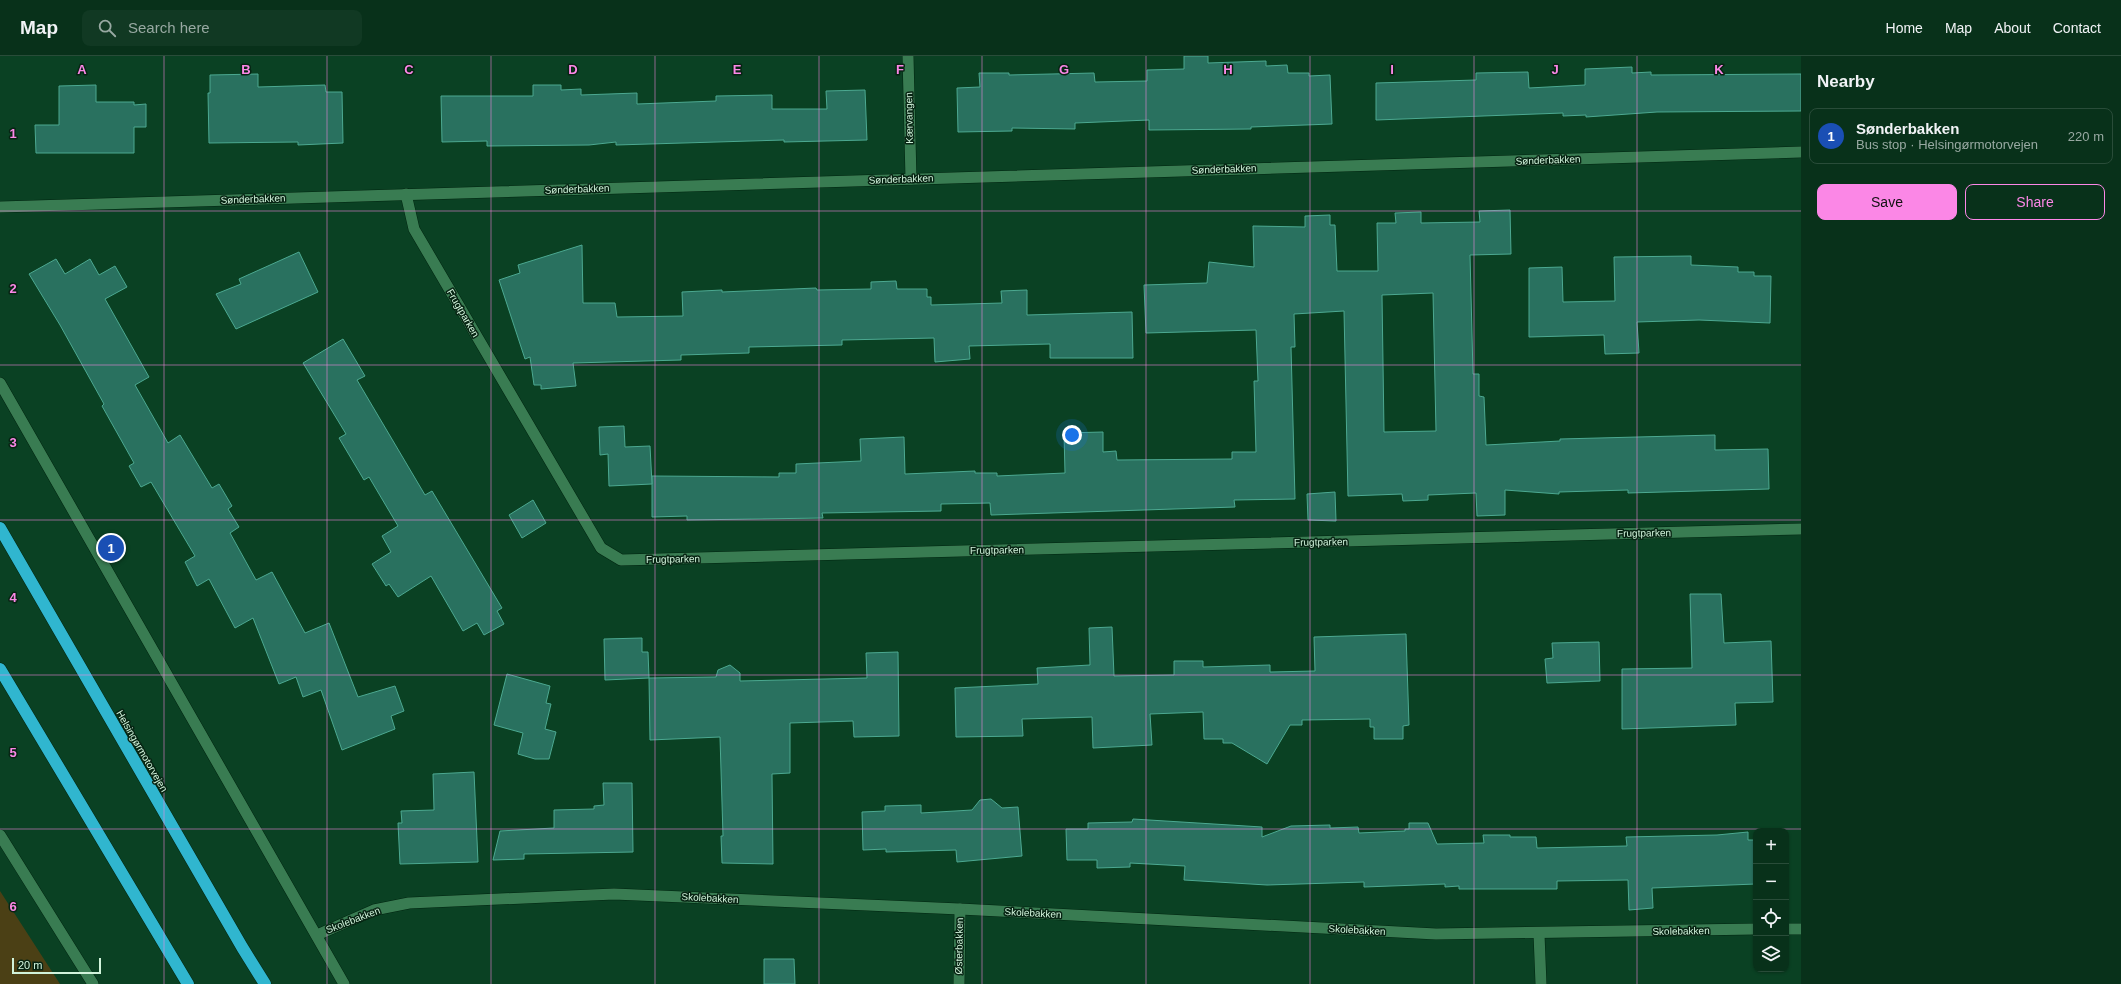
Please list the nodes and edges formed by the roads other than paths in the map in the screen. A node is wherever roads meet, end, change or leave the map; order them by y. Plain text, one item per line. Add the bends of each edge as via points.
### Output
1 (908, 56) edge
2 (1801, 152) edge
3 (911, 179) junction
4 (406, 194) junction
5 (0, 207) edge
6 (0, 383) edge
7 (0, 528) edge
8 (1801, 529) edge
9 (0, 669) edge
10 (0, 835) edge
11 (960, 909) junction
12 (1801, 928) edge
13 (1753, 929) edge
14 (1789, 929) edge
15 (1539, 934) junction
16 (317, 935) junction
17 (93, 984) edge
18 (188, 984) edge
19 (266, 984) edge
20 (344, 984) edge
21 (959, 984) edge
22 (1541, 984) edge

1 - 3 street, Kærvangen
2 - 3 street, Sønderbakken
3 - 4 street, Sønderbakken
4 - 5 street, Sønderbakken
4 - 8 street, Frugtparken via 414,229 422,243 601,548 620,560
6 - 16 street via 283,880
7 - 19 highway, Helsingørmotorvejen via 242,947
9 - 18 highway
10 - 17 street
11 - 15 street, Skolebakken via 1436,934
11 - 16 street, Skolebakken via 614,894 409,903 374,910
11 - 21 street, Østerbakken
12 - 14 street
13 - 15 street, Skolebakken
15 - 22 street
16 - 20 street

